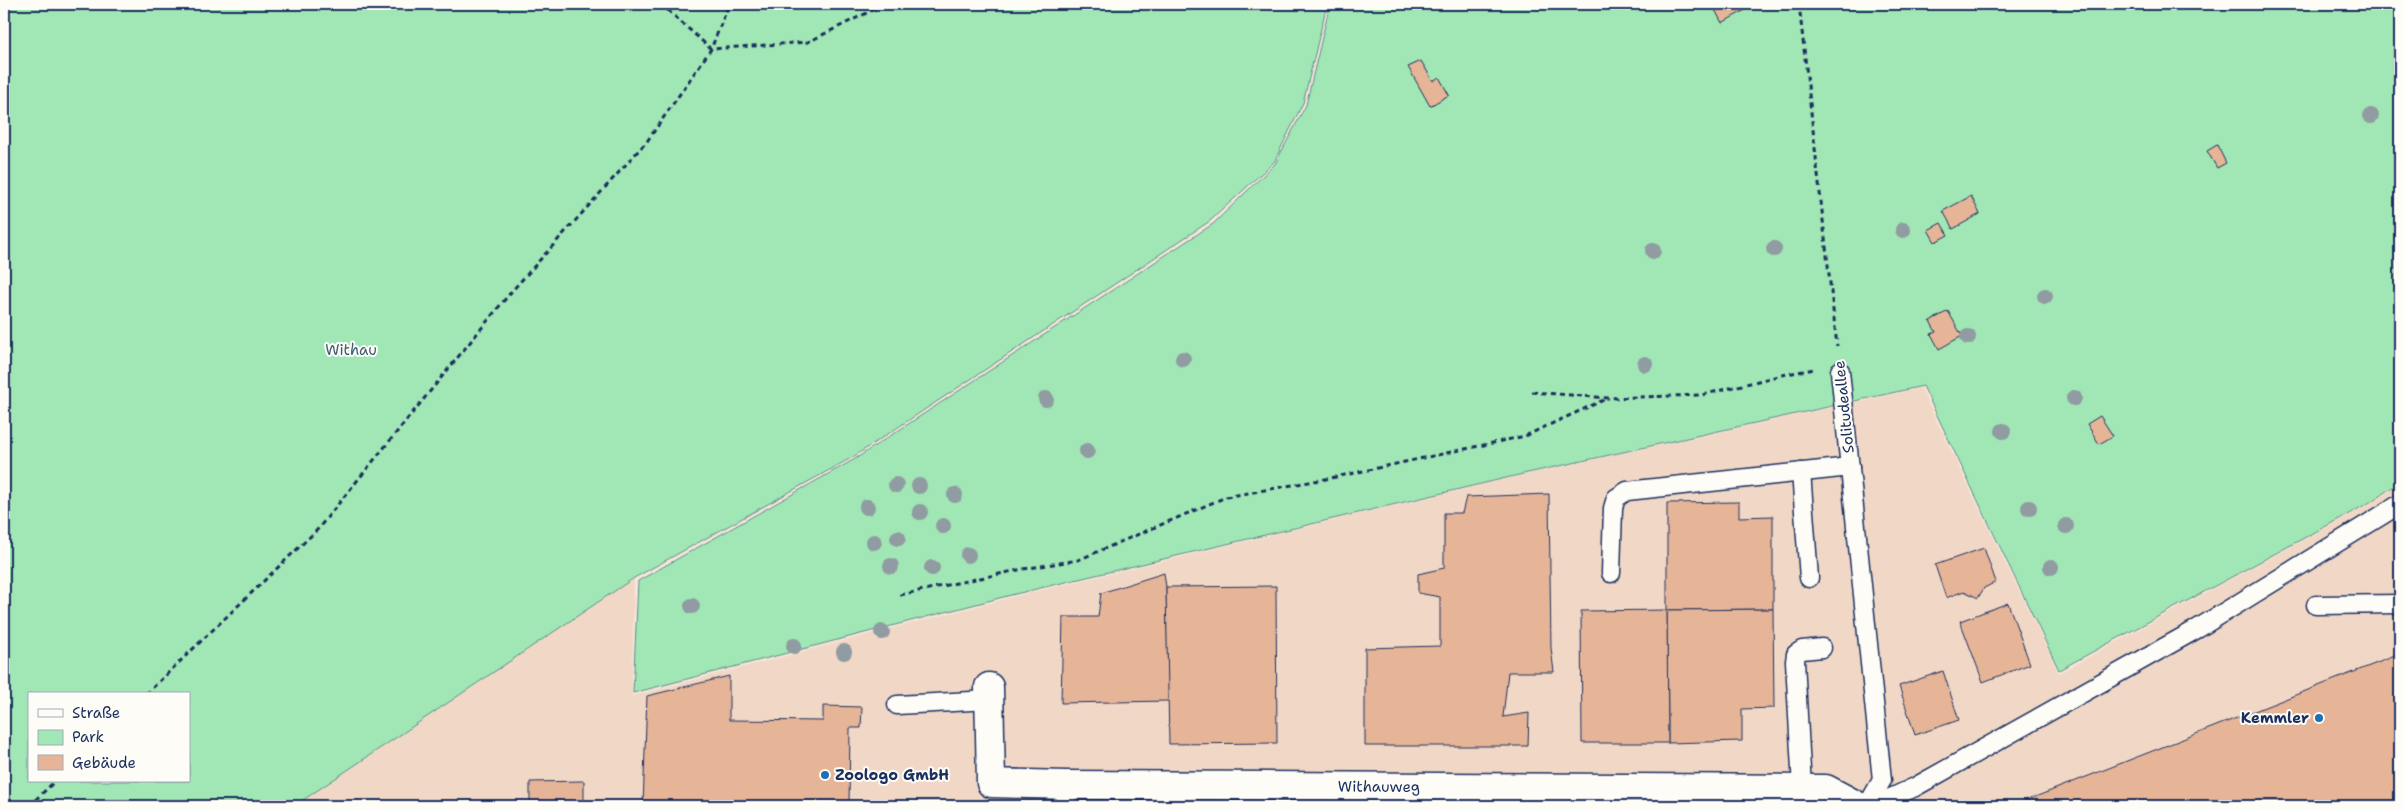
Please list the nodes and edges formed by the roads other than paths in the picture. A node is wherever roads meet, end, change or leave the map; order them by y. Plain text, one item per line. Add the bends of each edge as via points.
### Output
1 (1840, 371) road end
2 (1850, 466) junction
3 (1801, 472) junction
4 (2400, 504) edge
5 (1611, 573) dead end
6 (1808, 578) dead end
7 (2400, 604) edge
8 (2316, 605) dead end
9 (1822, 648) dead end
10 (990, 693) joint
11 (897, 705) dead end
12 (1802, 788) junction
13 (1066, 796) edge
14 (1858, 806) edge
15 (1867, 806) edge
16 (1873, 806) edge

1 - 2 lane, Solitudeallee
2 - 3 lane
2 - 15 lane, Solitudeallee via 1882,780
3 - 5 lane via 1627,492 1616,498 1613,508
3 - 6 lane
4 - 16 lane via 2197,629 1915,787
7 - 8 lane
9 - 12 lane via 1802,650 1794,661
10 - 11 lane
10 - 13 street, Withauweg via 991,783
12 - 13 street, Withauweg
12 - 14 street, Withauweg via 1826,789

